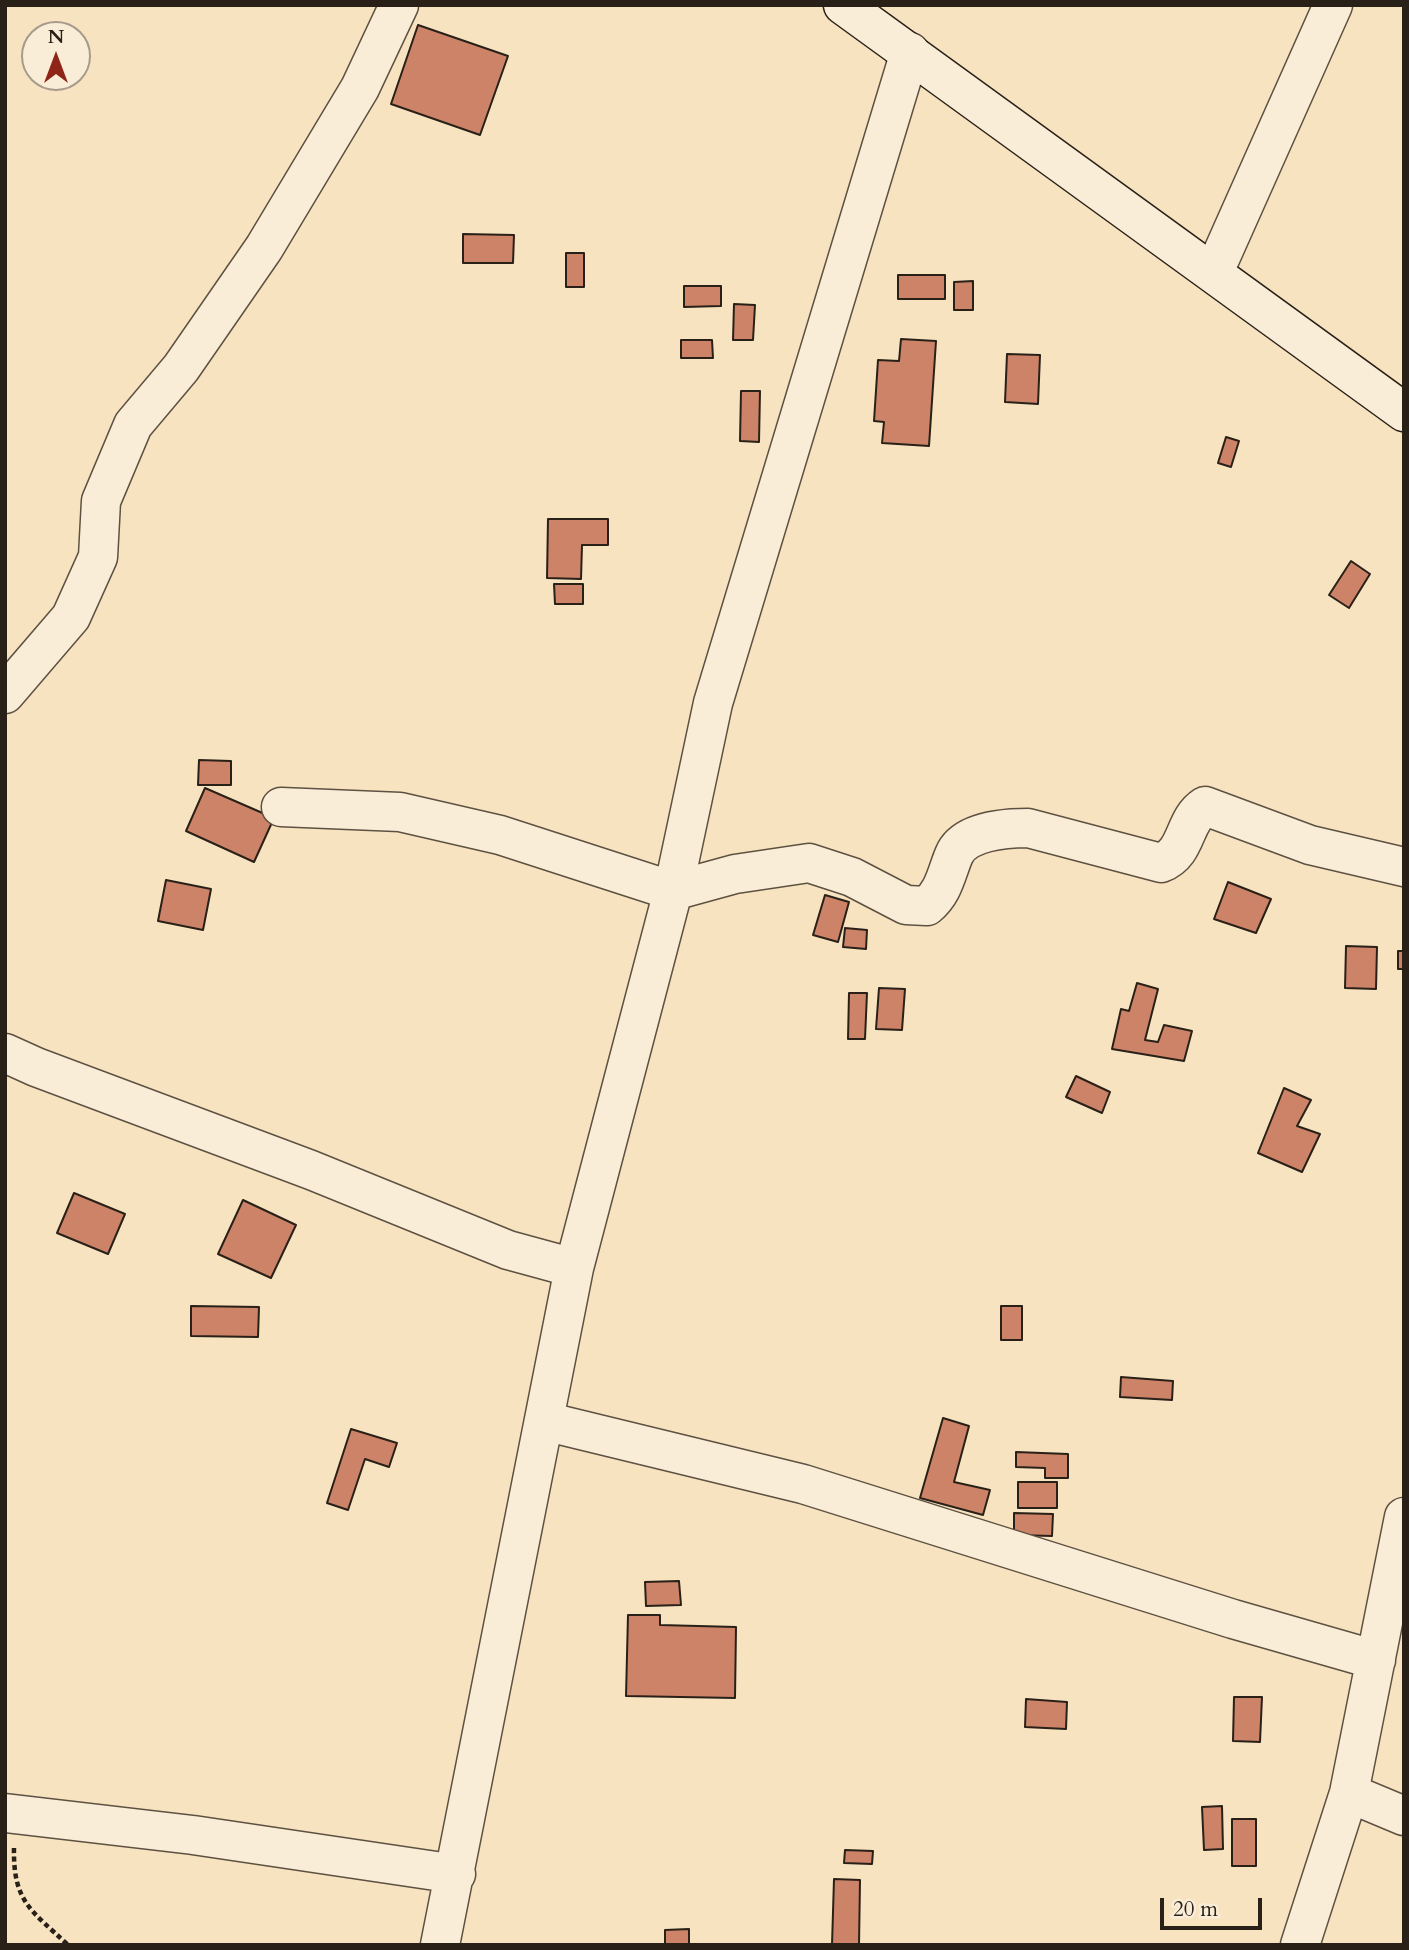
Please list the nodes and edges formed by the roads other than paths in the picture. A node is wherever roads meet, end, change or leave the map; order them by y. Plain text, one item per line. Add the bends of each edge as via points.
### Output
1 (399, 5) edge
2 (842, 5) edge
3 (1333, 5) edge
4 (910, 52) junction
5 (1214, 272) junction
6 (1404, 412) edge
7 (5, 694) edge
8 (281, 807) dead end
9 (1404, 867) edge
10 (673, 891) junction
11 (5, 1053) edge
12 (574, 1268) junction
13 (544, 1421) junction
14 (1404, 1517) edge
15 (1376, 1660) junction
16 (1349, 1793) junction
17 (10, 1814) edge
18 (1404, 1816) edge
19 (456, 1874) junction
20 (440, 1945) edge
21 (1300, 1945) edge

1 - 7 street via 360,88 264,248 181,368 133,425 101,501 98,557 71,617
2 - 4 street
3 - 5 street
4 - 5 street
4 - 10 street via 713,702
5 - 6 street
8 - 10 street via 400,812 500,835
9 - 10 street via 1310,845 1205,806 1179,852 1161,863 1028,828 1007,828 967,840 955,853 938,897 927,906 906,905 852,877 809,863 735,874
10 - 12 street
11 - 12 street via 508,1250
12 - 13 street
13 - 15 street via 803,1484
13 - 19 street
14 - 15 street
15 - 16 street
16 - 18 street
16 - 21 street
17 - 19 street via 193,1835
19 - 20 street

